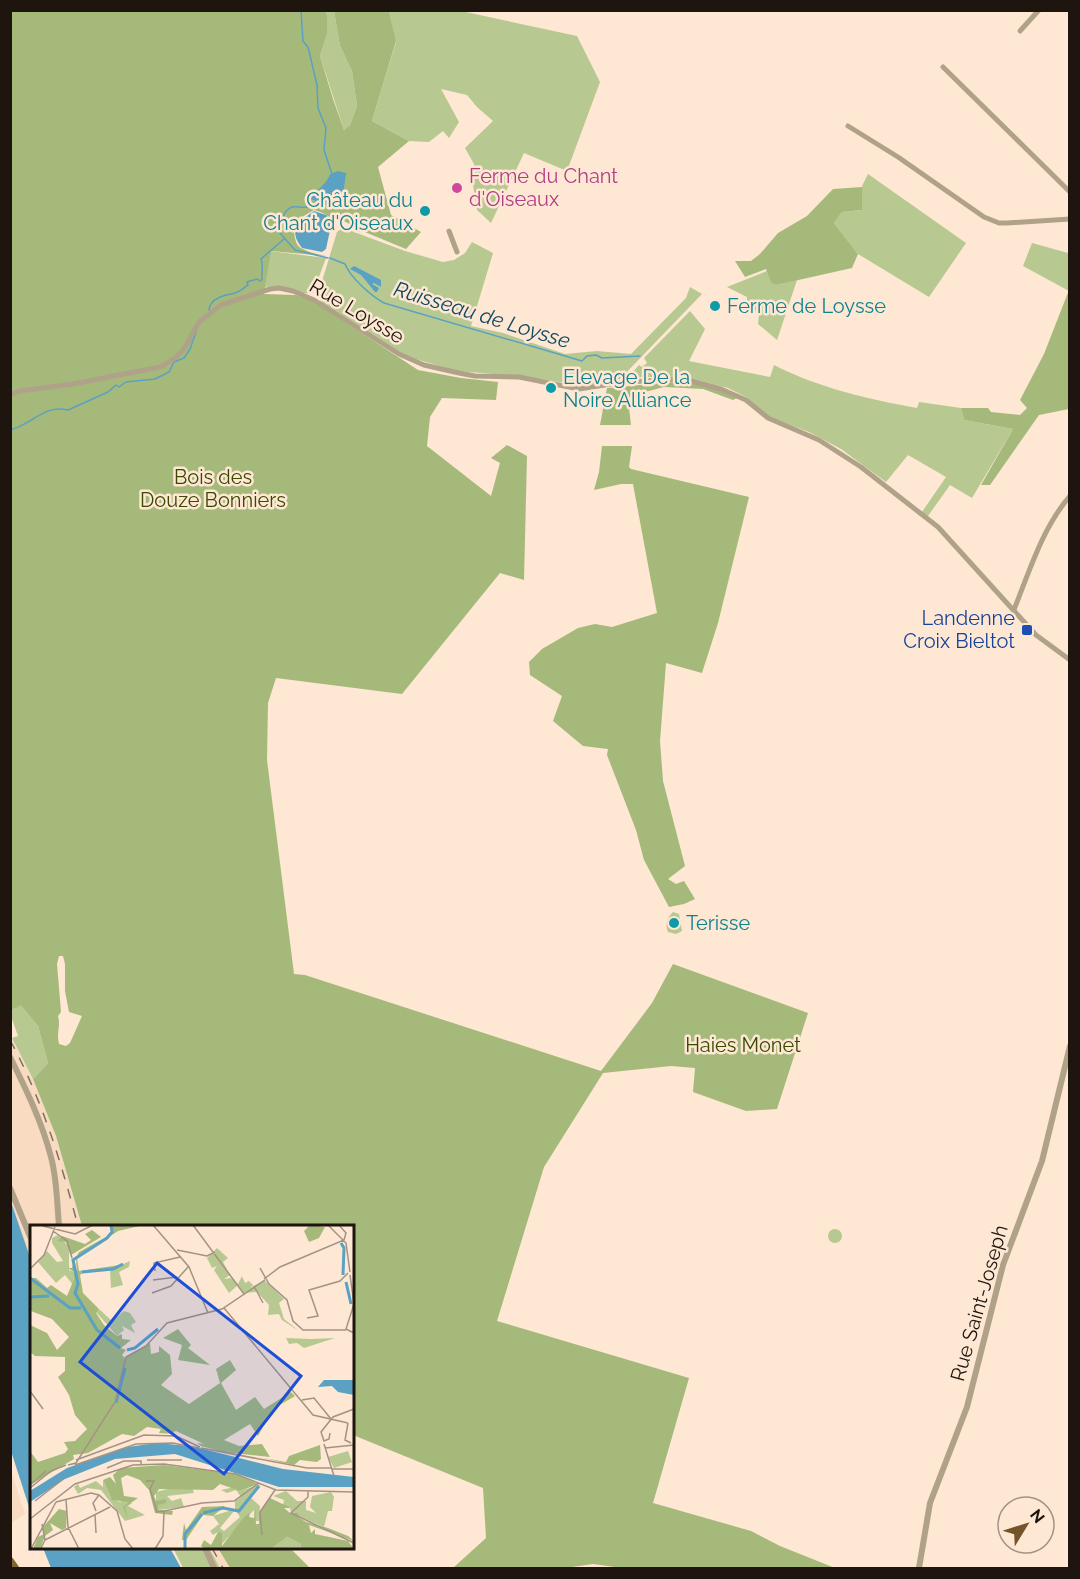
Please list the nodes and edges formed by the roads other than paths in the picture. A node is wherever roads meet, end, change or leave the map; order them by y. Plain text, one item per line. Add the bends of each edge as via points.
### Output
1 (1039, 10) edge
2 (1020, 31) dead end
3 (943, 67) dead end
4 (848, 126) dead end
5 (1070, 192) edge
6 (1070, 219) edge
7 (449, 231) dead end
8 (457, 252) dead end
9 (10, 395) edge
10 (1070, 496) edge
11 (1013, 612) junction
12 (1070, 660) edge
13 (1070, 1046) edge
14 (10, 1057) edge
15 (10, 1188) edge
16 (59, 1225) edge
17 (30, 1236) edge
18 (205, 1549) edge
19 (10, 1561) edge
20 (15, 1569) edge
21 (214, 1569) edge
22 (919, 1569) edge

1 - 2 street
3 - 5 street
4 - 6 street via 984,217 999,223
7 - 8 street
9 - 11 street, Rue Loysse via 160,367 174,360 199,322 221,305 270,289 293,291 399,354 424,364 476,376 519,377 579,388 684,379 746,400 768,418 819,440 938,527
10 - 11 street via 1048,528
11 - 12 street, Rue Loysse
13 - 22 street, Rue Saint-Joseph via 1042,1161 1003,1265 967,1407 930,1503
14 - 16 street via 51,1157
15 - 17 street
18 - 21 street
19 - 20 main road

